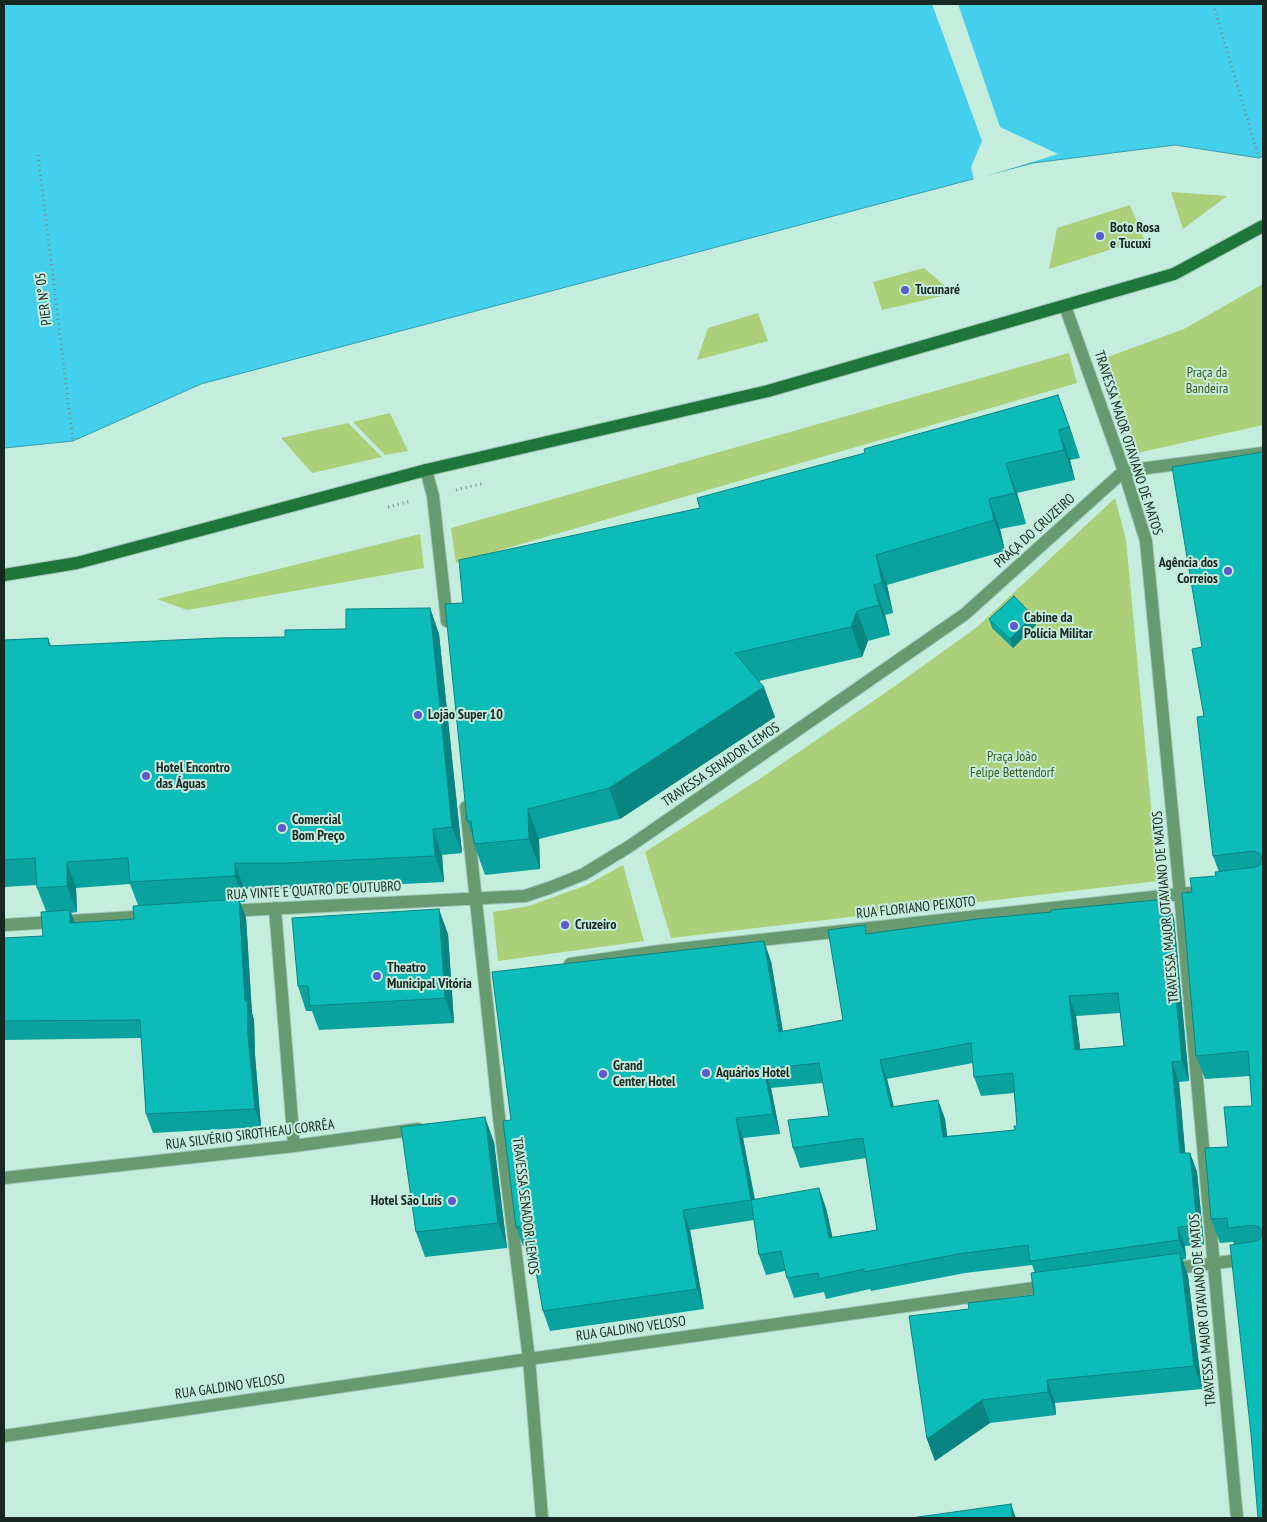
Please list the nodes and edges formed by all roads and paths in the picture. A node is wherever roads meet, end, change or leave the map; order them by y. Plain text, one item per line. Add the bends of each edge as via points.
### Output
1 (1213, 4) edge
2 (38, 155) dead end
3 (1259, 158) dead end
4 (1263, 226) edge
5 (1065, 306) junction
6 (73, 441) dead end
7 (1263, 453) edge
8 (426, 470) junction
9 (1124, 471) junction
10 (4, 576) edge
11 (966, 614) joint
12 (448, 634) edge
13 (464, 791) edge
14 (1199, 891) edge
15 (1180, 894) junction
16 (476, 898) junction
17 (275, 908) junction
18 (217, 911) edge
19 (159, 915) edge
20 (4, 925) edge
21 (562, 965) edge
22 (430, 1127) edge
23 (294, 1146) junction
24 (4, 1178) edge
25 (1263, 1257) edge
26 (1214, 1263) junction
27 (1156, 1271) edge
28 (1058, 1285) edge
29 (529, 1358) junction
30 (4, 1436) edge
31 (542, 1518) edge
32 (1237, 1518) edge

1 - 3 path
2 - 6 path, PIER N° 05
4 - 5 street via 1174,274
5 - 8 street via 768,391
5 - 9 street, TRAVESSA MAJOR OTAVIANO DE MATOS
7 - 9 street
8 - 10 street via 77,563
8 - 12 street via 433,496
9 - 11 street, PRAÇA DO CRUZEIRO
9 - 15 street, TRAVESSA MAJOR OTAVIANO DE MATOS via 1146,541
11 - 16 street, TRAVESSA SENADOR LEMOS via 630,846 584,874 525,896
13 - 16 street, TRAVESSA SENADOR LEMOS
14 - 15 street, RUA FLORIANO PEIXOTO
15 - 21 street, RUA FLORIANO PEIXOTO via 660,951
15 - 26 street, TRAVESSA MAJOR OTAVIANO DE MATOS
16 - 17 street, RUA VINTE E QUATRO DE OUTUBRO
16 - 29 street, TRAVESSA SENADOR LEMOS via 488,976 494,1118
17 - 18 street, RUA VINTE E QUATRO DE OUTUBRO
17 - 23 street
19 - 20 street
22 - 23 street, RUA SILVÉRIO SIROTHEAU CORRÊA
23 - 24 street, RUA SILVÉRIO SIROTHEAU CORRÊA
25 - 26 street
26 - 27 street
26 - 32 street, TRAVESSA MAJOR OTAVIANO DE MATOS
28 - 29 street, RUA GALDINO VELOSO
29 - 30 street, RUA GALDINO VELOSO
29 - 31 street, TRAVESSA SENADOR LEMOS

